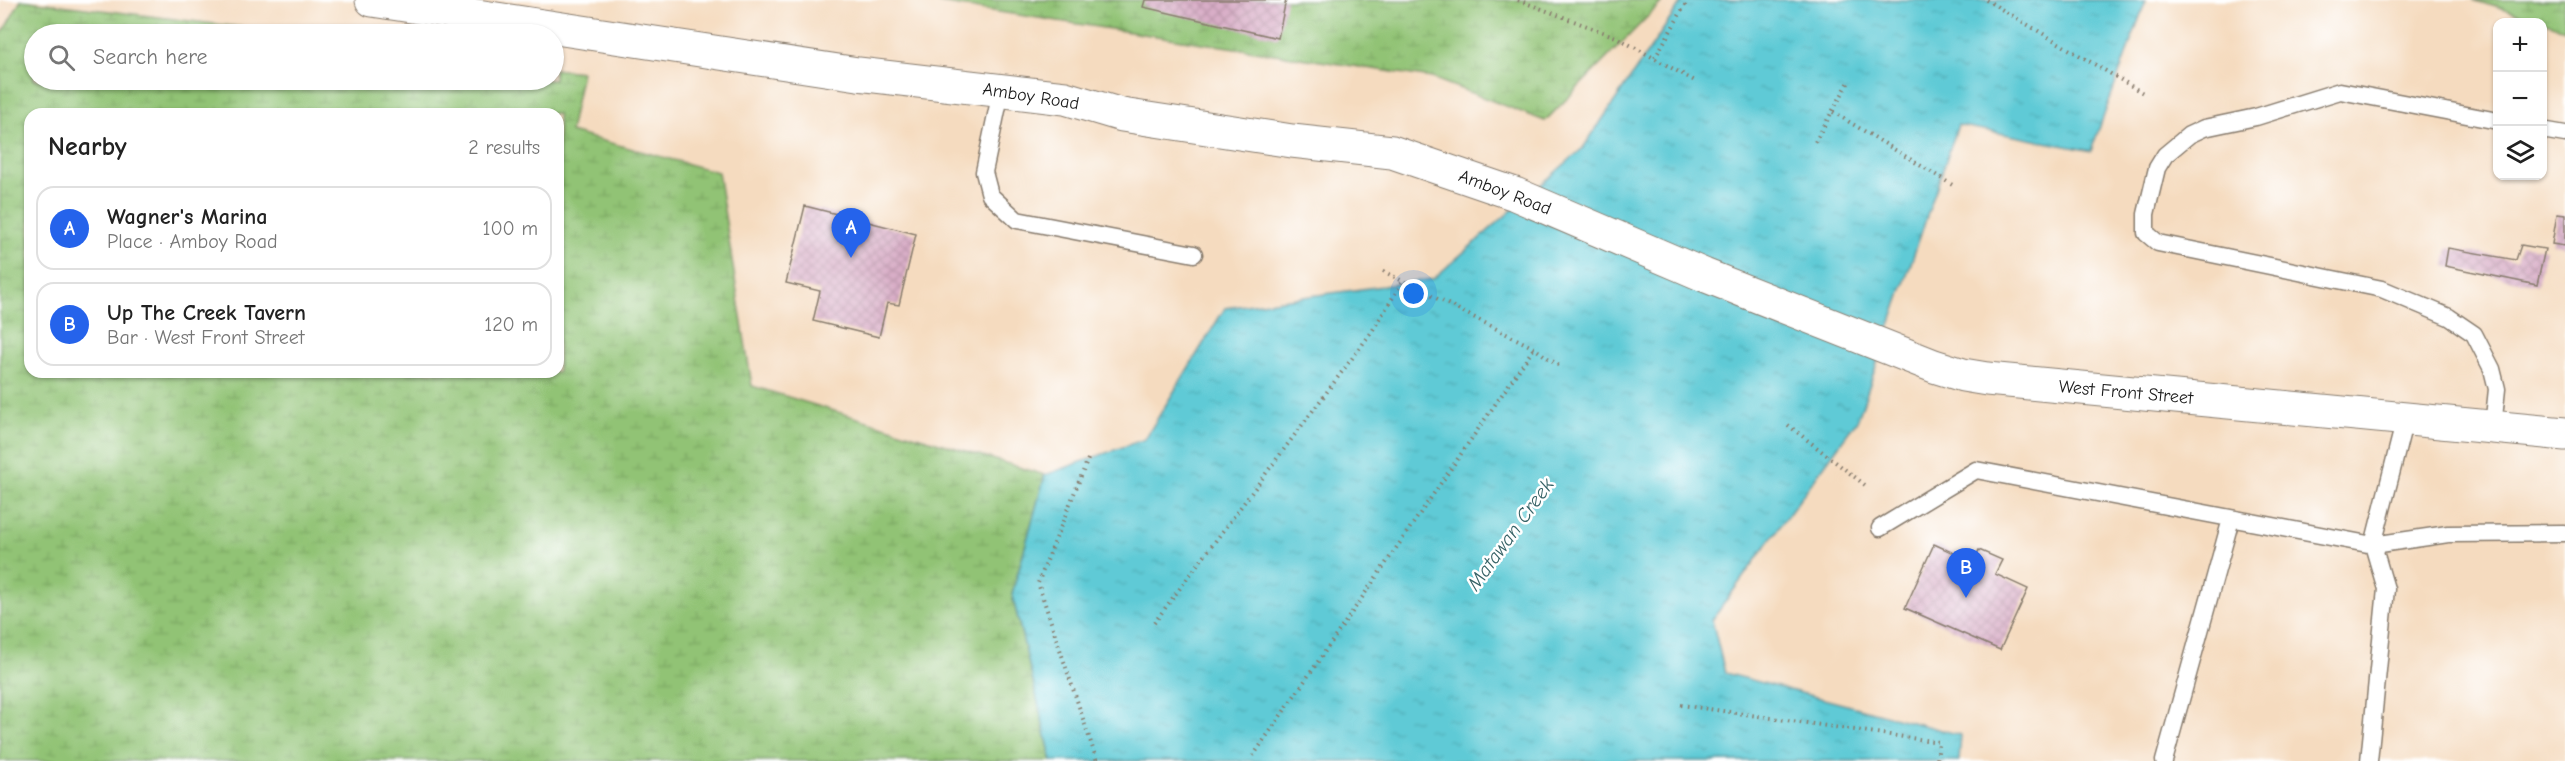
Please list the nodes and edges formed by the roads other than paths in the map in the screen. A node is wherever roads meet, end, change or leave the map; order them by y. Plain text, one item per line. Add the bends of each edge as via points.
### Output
1 (372, 0) edge
2 (530, 24) edge
3 (564, 29) edge
4 (1001, 91) junction
5 (2493, 120) edge
6 (2547, 130) edge
7 (2565, 134) edge
8 (1194, 254) dead end
9 (1704, 275) joint
10 (2405, 418) junction
11 (2493, 427) junction
12 (2565, 434) edge
13 (2231, 519) junction
14 (1880, 528) dead end
15 (2565, 532) edge
16 (2373, 545) junction
17 (2372, 760) edge
18 (2164, 761) edge

1 - 2 main road, Amboy Road
3 - 4 main road, Amboy Road via 858,74
4 - 8 lane via 984,172 990,195 1017,220
4 - 9 main road, Amboy Road via 1065,98 1134,117 1392,152 1515,194
5 - 11 lane via 2340,91 2302,101 2189,135 2165,155 2157,168 2146,214 2146,233 2158,243 2382,289 2449,317 2474,334 2492,369 2497,389
6 - 7 lane
9 - 10 main road, West Front Street via 1934,366 1987,379
10 - 11 main road, West Front Street
10 - 16 lane
11 - 12 main road, West Front Street
13 - 14 lane via 1976,470
13 - 16 lane
13 - 18 lane
15 - 16 lane via 2448,534
16 - 17 lane via 2386,589

